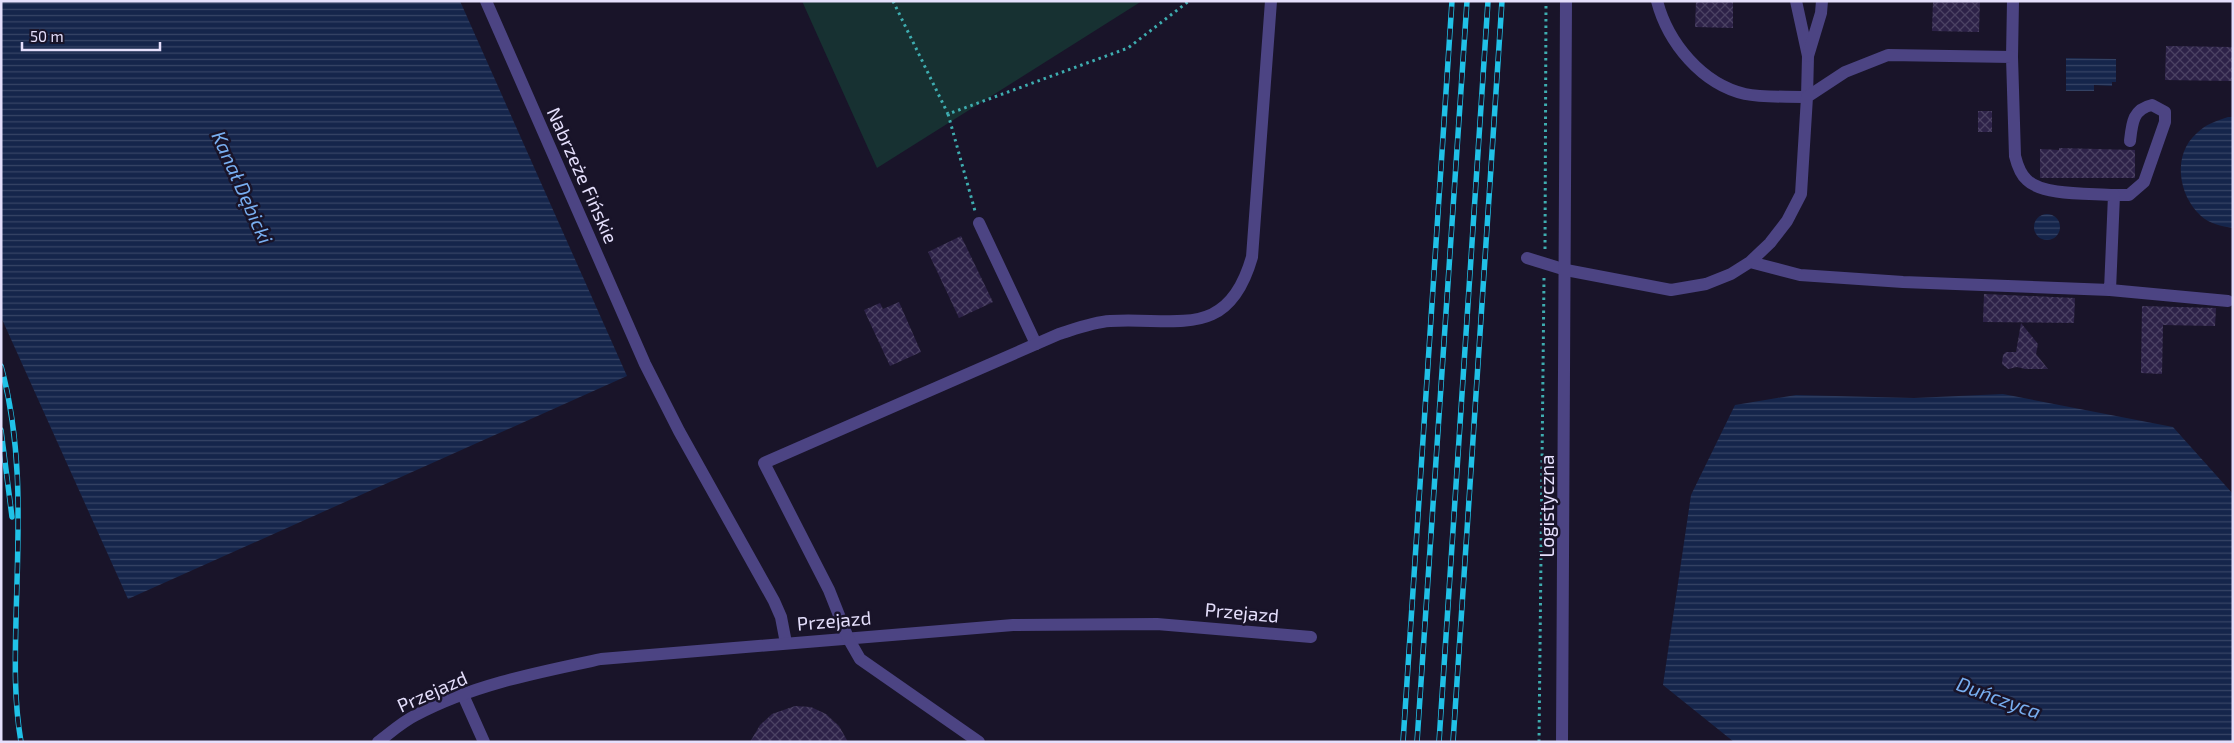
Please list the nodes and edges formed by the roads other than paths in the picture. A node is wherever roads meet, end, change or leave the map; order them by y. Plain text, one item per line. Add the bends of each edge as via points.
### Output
1 (486, 1) edge
2 (1271, 1) edge
3 (1566, 1) edge
4 (1657, 1) edge
5 (1796, 1) edge
6 (1822, 1) edge
7 (2013, 1) edge
8 (1808, 56) junction
9 (2012, 57) junction
10 (1806, 96) junction
11 (2130, 141) dead end
12 (2114, 195) junction
13 (979, 223) road end
14 (1527, 258) dead end
15 (1750, 262) junction
16 (1566, 270) junction
17 (2110, 290) junction
18 (2228, 301) dead end
19 (1036, 344) junction
20 (1310, 637) dead end
21 (848, 638) junction
22 (786, 644) junction
23 (462, 695) junction
24 (378, 742) edge
25 (484, 742) edge
26 (979, 742) edge
27 (1562, 742) edge

1 - 22 street, Nabrzeże Fińskie via 645,364 774,601
2 - 19 street via 1252,257 1238,292 1212,315 1195,320 1169,323 1110,321 1058,334
3 - 16 street, Logistyczna
4 - 10 street via 1673,38 1707,77 1746,94
5 - 8 street
6 - 8 street
7 - 9 street
8 - 10 street
9 - 10 street via 1888,55 1869,60
9 - 12 street via 2015,156 2019,170 2041,189
10 - 15 street via 1801,194 1787,221
11 - 12 street via 2134,115 2142,108 2152,105 2165,112 2165,122 2144,182 2129,195
12 - 17 street
13 - 19 street
14 - 16 street
15 - 16 street via 1706,284 1671,290
15 - 17 street via 1800,275
16 - 27 street, Logistyczna
17 - 18 street
19 - 21 street via 764,463 829,590
20 - 21 street, Przejazd via 1157,624 1078,623
21 - 22 street, Przejazd
21 - 26 street via 860,659
22 - 23 street, Przejazd via 601,660
23 - 24 street, Przejazd via 414,716
23 - 25 street

